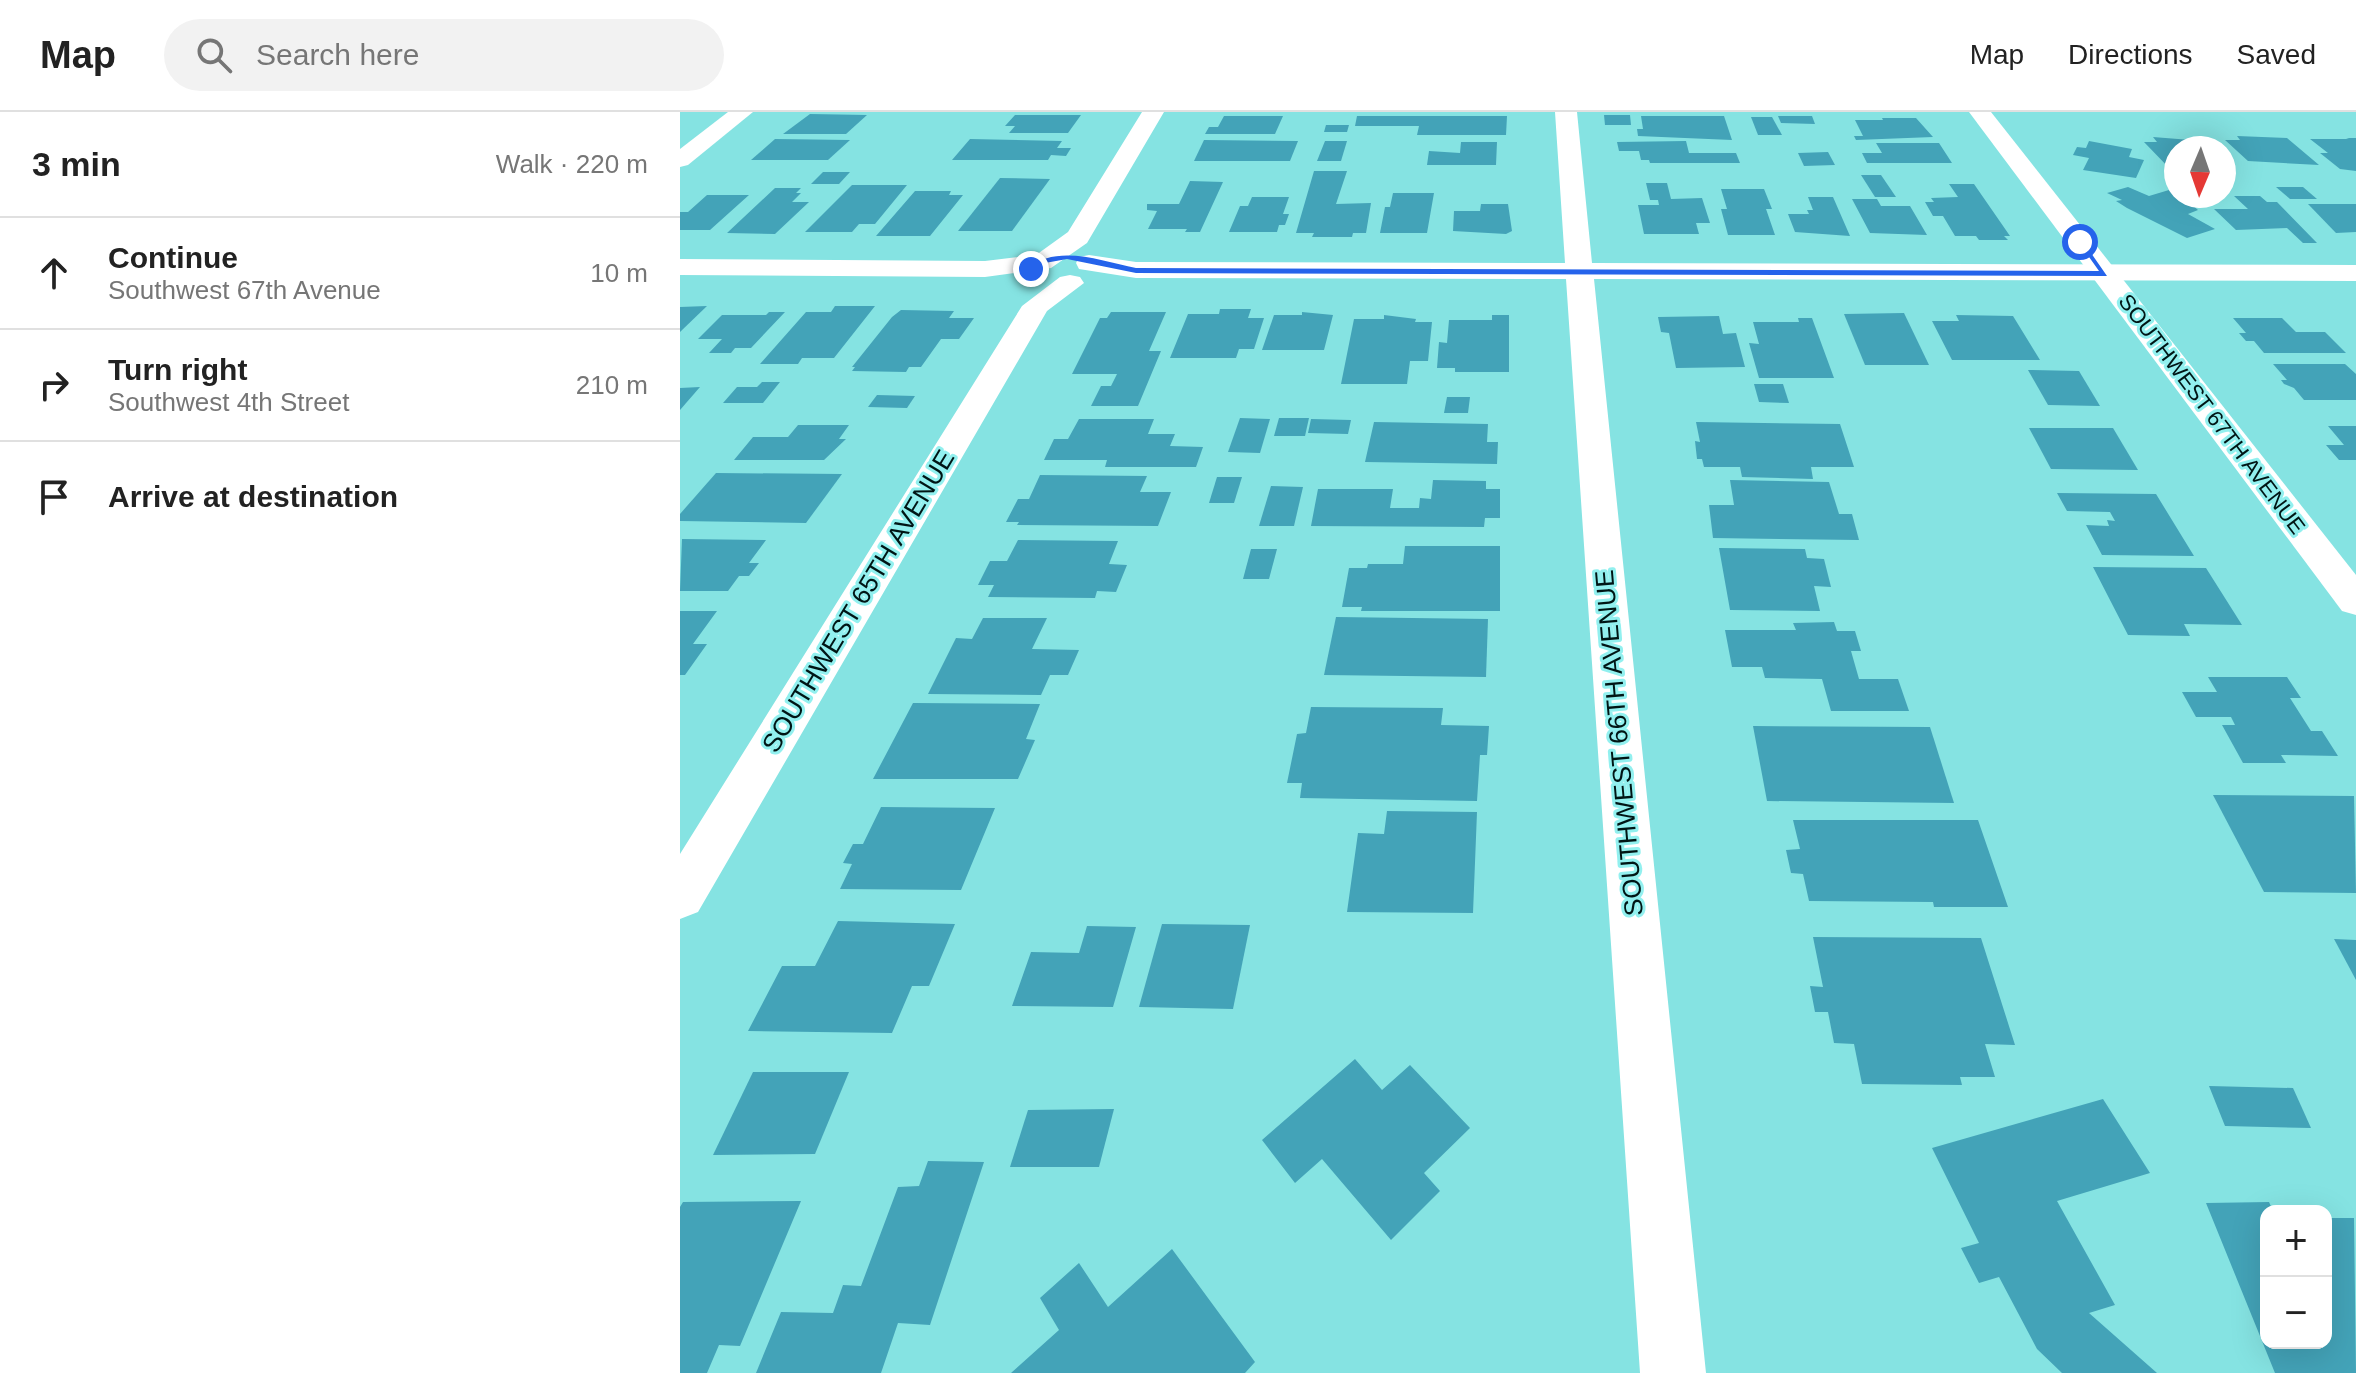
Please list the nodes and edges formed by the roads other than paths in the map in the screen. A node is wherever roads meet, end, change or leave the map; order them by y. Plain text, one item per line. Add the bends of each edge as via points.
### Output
1 (742, 112) edge
2 (1153, 112) edge
3 (1566, 112) edge
4 (1980, 112) edge
5 (680, 160) edge
6 (1080, 264) junction
7 (680, 267) edge
8 (1579, 272) junction
9 (2356, 273) edge
10 (2105, 274) junction
11 (1037, 278) junction
12 (2356, 602) edge
13 (680, 897) edge
14 (1673, 1373) edge

1 - 5 street
2 - 6 street, SOUTHWEST 65TH AVENUE
3 - 8 street, SOUTHWEST 66TH AVENUE
4 - 10 street, SOUTHWEST 67TH AVENUE
6 - 8 street via 1123,275 1136,270
6 - 11 street, SOUTHWEST 65TH AVENUE
6 - 11 street via 1067,257
7 - 11 street via 985,269
8 - 10 street
8 - 14 street, SOUTHWEST 66TH AVENUE
9 - 10 street
10 - 12 street, SOUTHWEST 67TH AVENUE
11 - 13 street, SOUTHWEST 65TH AVENUE

